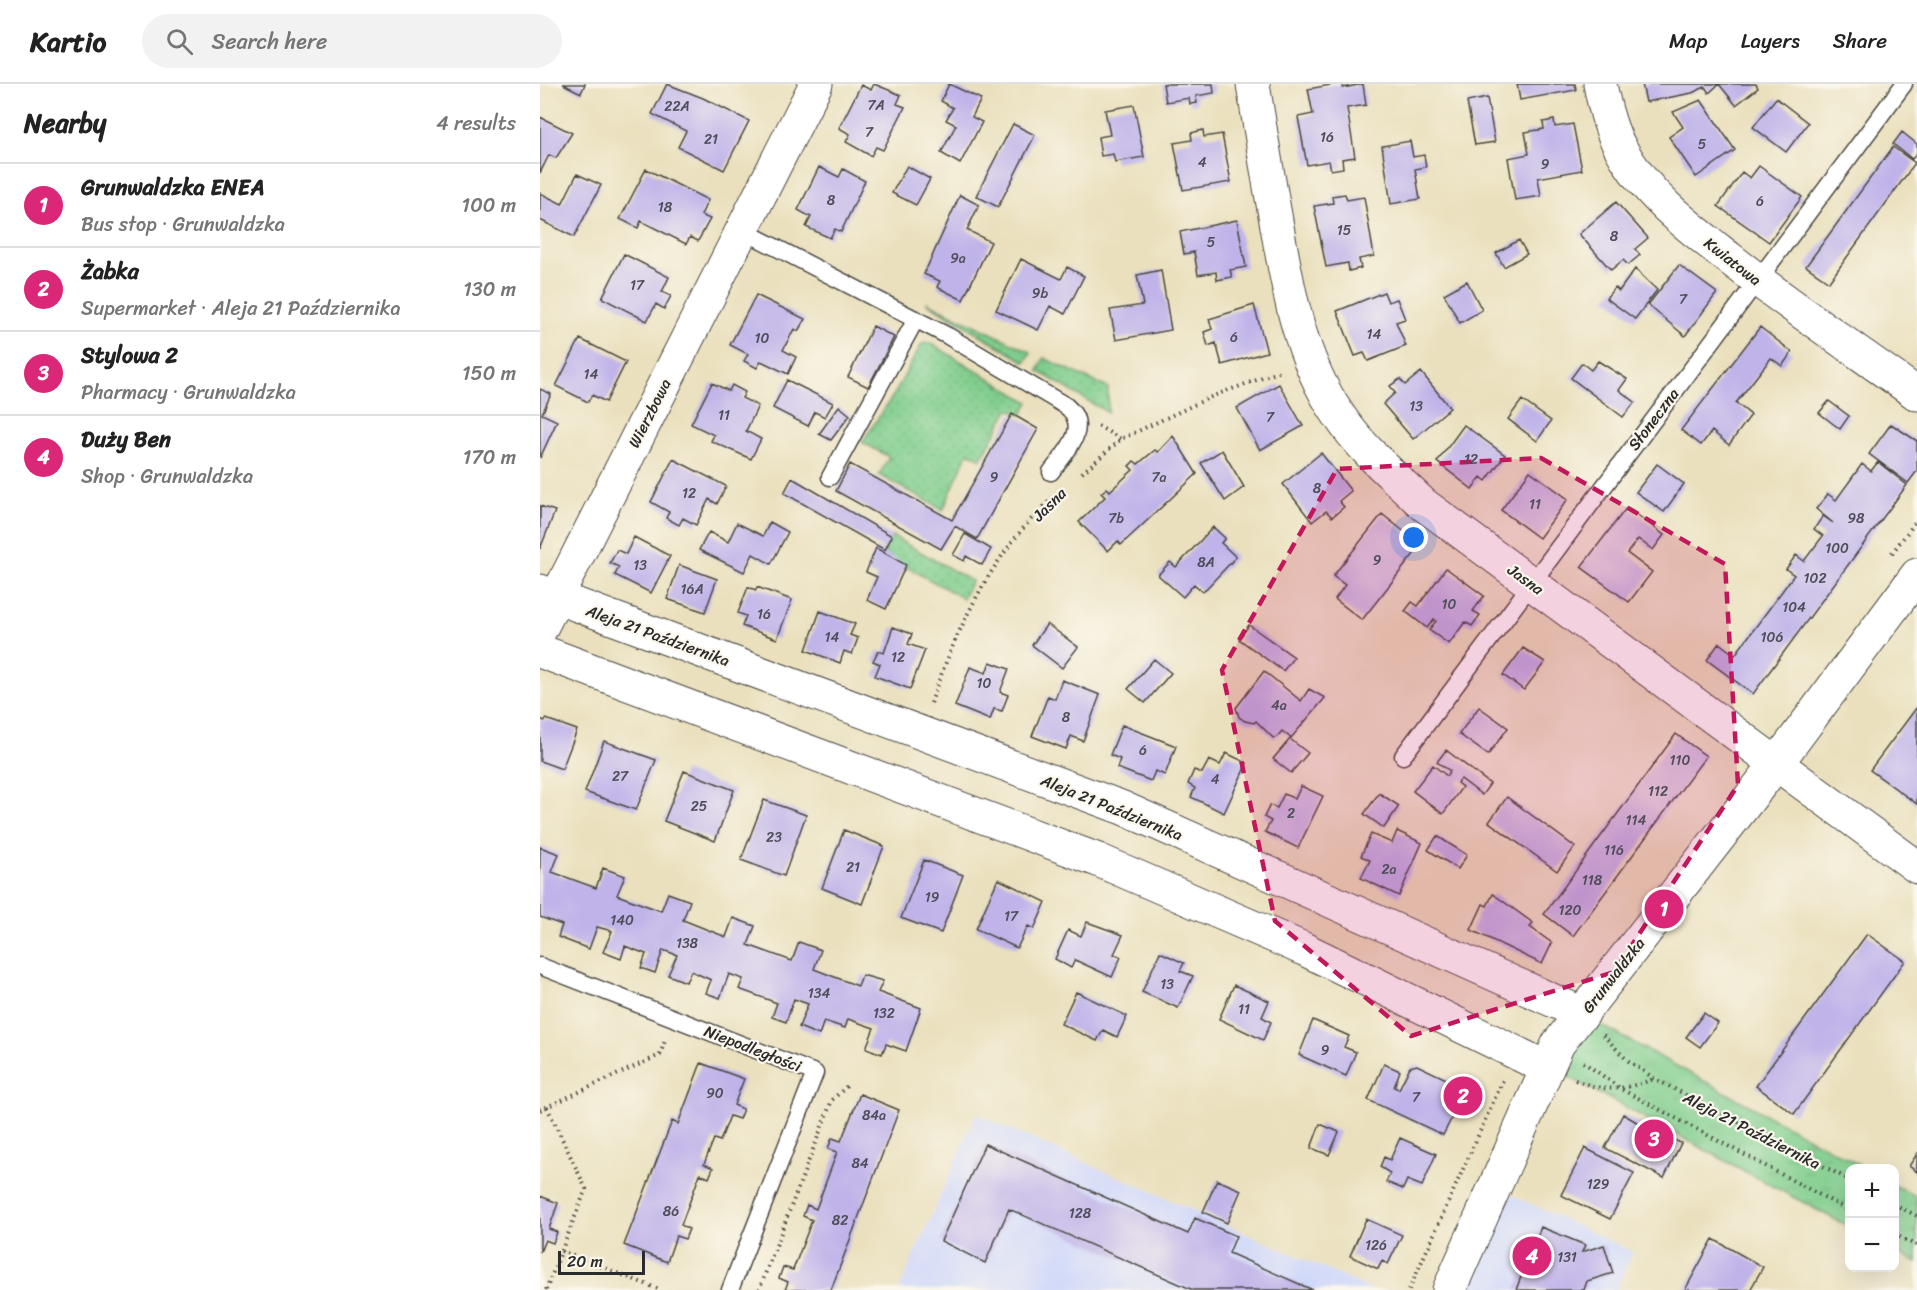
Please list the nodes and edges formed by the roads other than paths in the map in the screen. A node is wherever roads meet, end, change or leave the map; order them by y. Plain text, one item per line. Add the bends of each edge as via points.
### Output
1 (816, 84) edge
2 (1252, 84) edge
3 (1600, 84) edge
4 (1904, 84) edge
5 (741, 230) junction
6 (1756, 280) junction
7 (916, 319) junction
8 (1917, 394) edge
9 (1051, 472) dead end
10 (830, 477) dead end
11 (1917, 575) edge
12 (1531, 583) junction
13 (548, 594) edge
14 (540, 630) edge
15 (540, 651) edge
16 (1402, 756) dead end
17 (1777, 763) junction
18 (1914, 861) edge
19 (540, 966) edge
20 (1583, 1014) junction
21 (1552, 1056) junction
22 (730, 1290) edge
23 (1449, 1290) edge

1 - 5 street, Wierzbowa
2 - 12 street, Jasna via 1287,287 1318,381 1338,415 1423,504
3 - 6 street, Kwiatowa via 1620,149 1651,191 1690,228
4 - 6 lane, Słoneczna
5 - 7 lane
5 - 13 street, Wierzbowa
6 - 8 street, Kwiatowa
6 - 12 lane, Słoneczna
7 - 9 lane via 1072,411 1077,434
7 - 10 lane
11 - 17 street, Grunwaldzka
12 - 16 lane, Słoneczna
12 - 17 street, Jasna
13 - 14 street, Wierzbowa
13 - 20 street, Aleja 21 Października via 1123,808
15 - 21 street via 1098,860
17 - 18 street, Jasna
17 - 20 street, Grunwaldzka
19 - 22 lane, Niepodległości via 815,1073
20 - 21 street, Grunwaldzka
21 - 23 street, Grunwaldzka

